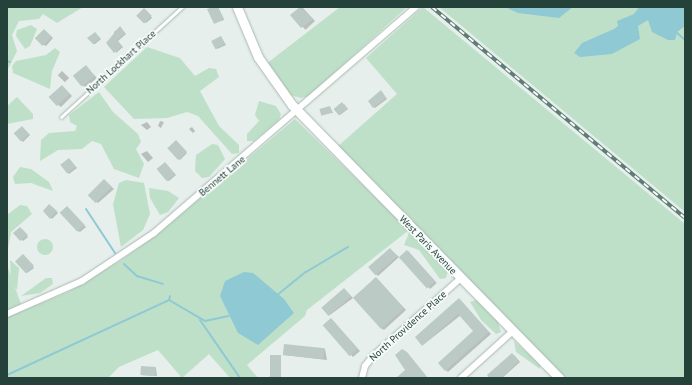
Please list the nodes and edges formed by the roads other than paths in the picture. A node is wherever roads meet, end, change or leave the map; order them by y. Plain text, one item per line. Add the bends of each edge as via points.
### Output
1 (182, 7) edge
2 (237, 7) edge
3 (416, 7) edge
4 (297, 111) junction
5 (61, 116) dead end
6 (460, 278) junction
7 (7, 314) edge
8 (513, 331) junction
9 (362, 377) edge
10 (460, 378) edge
11 (559, 378) edge

1 - 5 lane, North Lockhart Place
2 - 4 main road, West Paris Avenue via 264,68
3 - 4 street, Bennett Lane
4 - 6 main road, West Paris Avenue
4 - 7 street, Bennett Lane via 168,222 118,258 66,289
6 - 8 main road, West Paris Avenue
6 - 9 street, North Providence Place via 373,356
8 - 10 street
8 - 11 main road, West Paris Avenue

